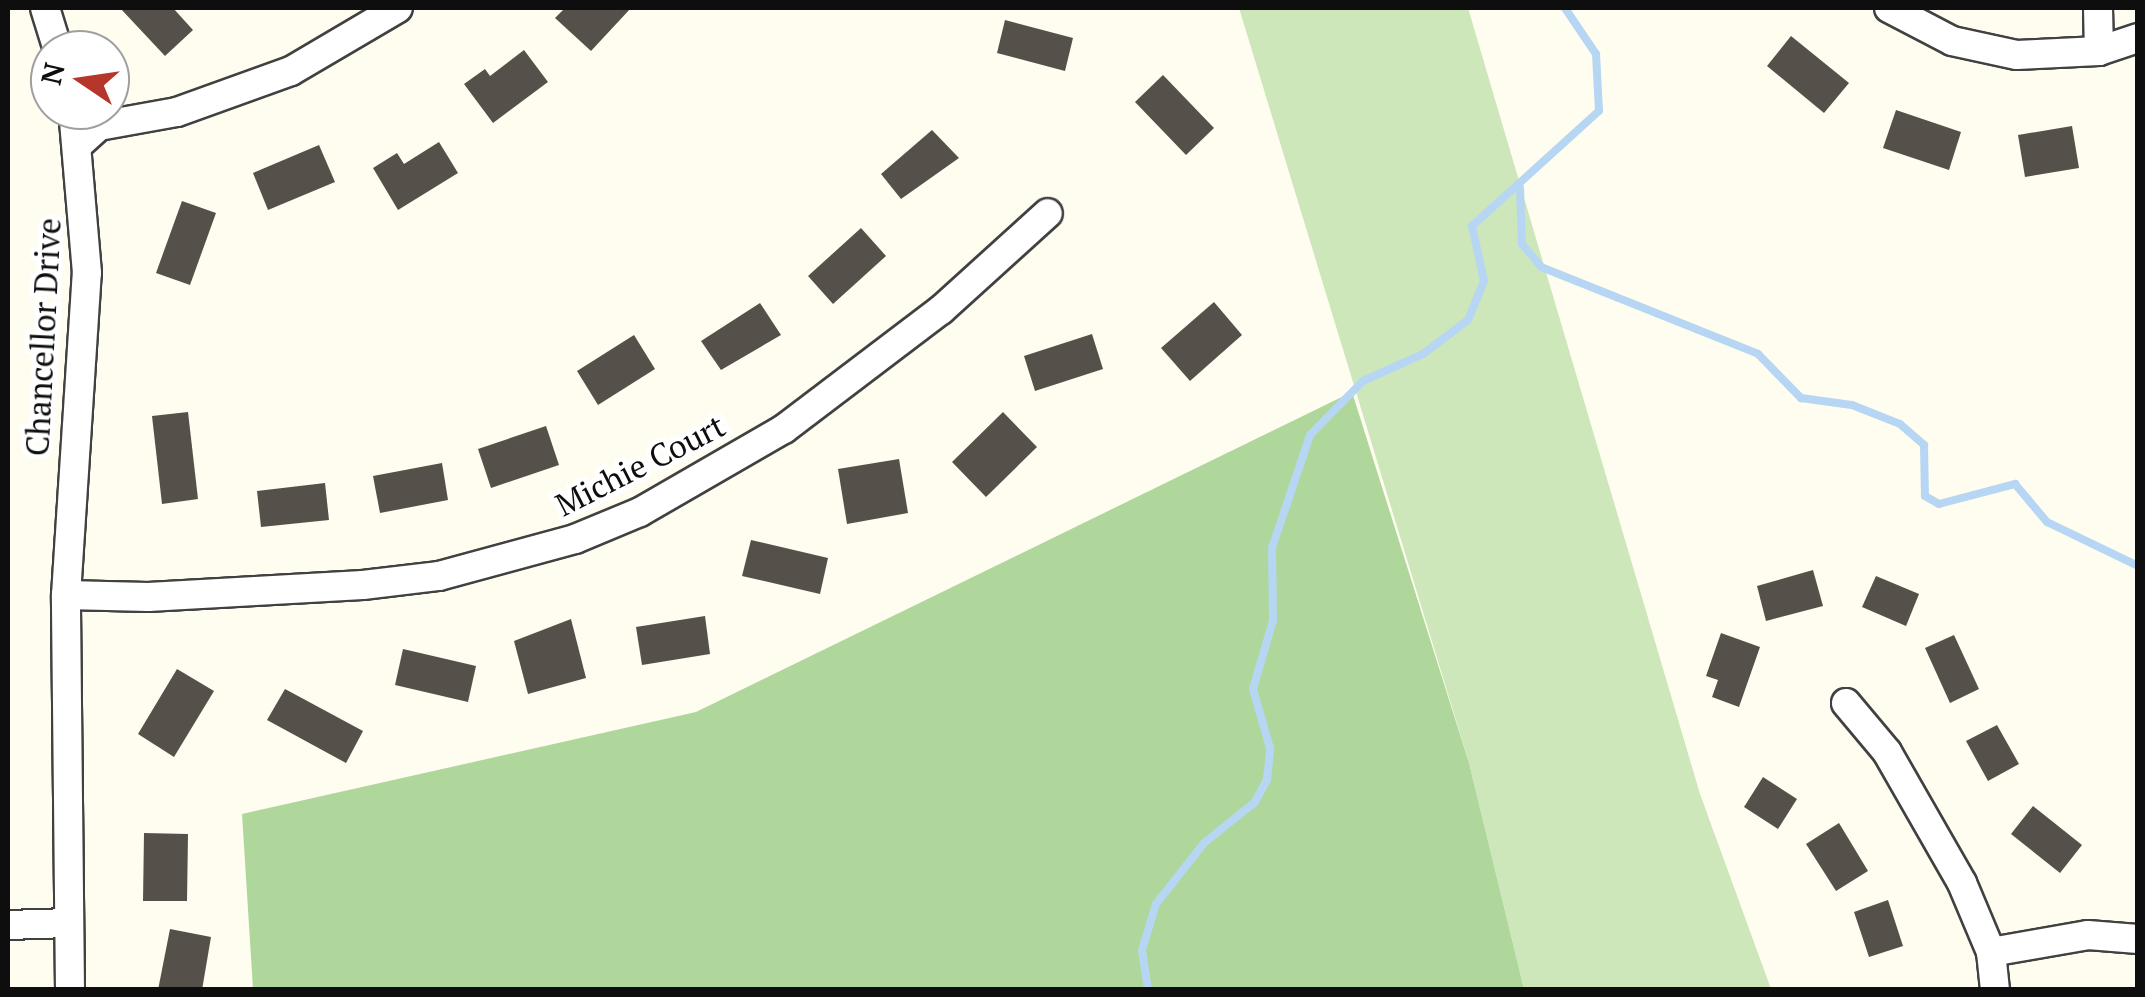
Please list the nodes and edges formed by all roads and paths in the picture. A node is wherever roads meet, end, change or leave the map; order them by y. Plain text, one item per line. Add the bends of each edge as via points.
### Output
1 (398, 8) edge
2 (1890, 8) edge
3 (2098, 8) edge
4 (2138, 38) edge
5 (2099, 51) junction
6 (78, 130) edge
7 (80, 143) junction
8 (1048, 212) dead end
9 (66, 594) junction
10 (1846, 703) dead end
11 (68, 923) junction
12 (8, 925) edge
13 (2138, 939) edge
14 (1991, 952) junction
15 (70, 990) edge
16 (1996, 990) edge

1 - 7 street via 291,71 177,112 99,126
2 - 5 street via 1988,51
3 - 5 street
4 - 5 street
6 - 7 street, Chancellor Drive
7 - 9 street, Chancellor Drive via 87,273
8 - 9 street, Michie Court via 941,310 784,428 654,504 574,540 439,576 364,585 179,596
9 - 11 street, Chancellor Drive
10 - 14 street via 1927,816
11 - 12 street
11 - 15 street, Chancellor Drive
13 - 14 street via 2088,934
14 - 16 street

